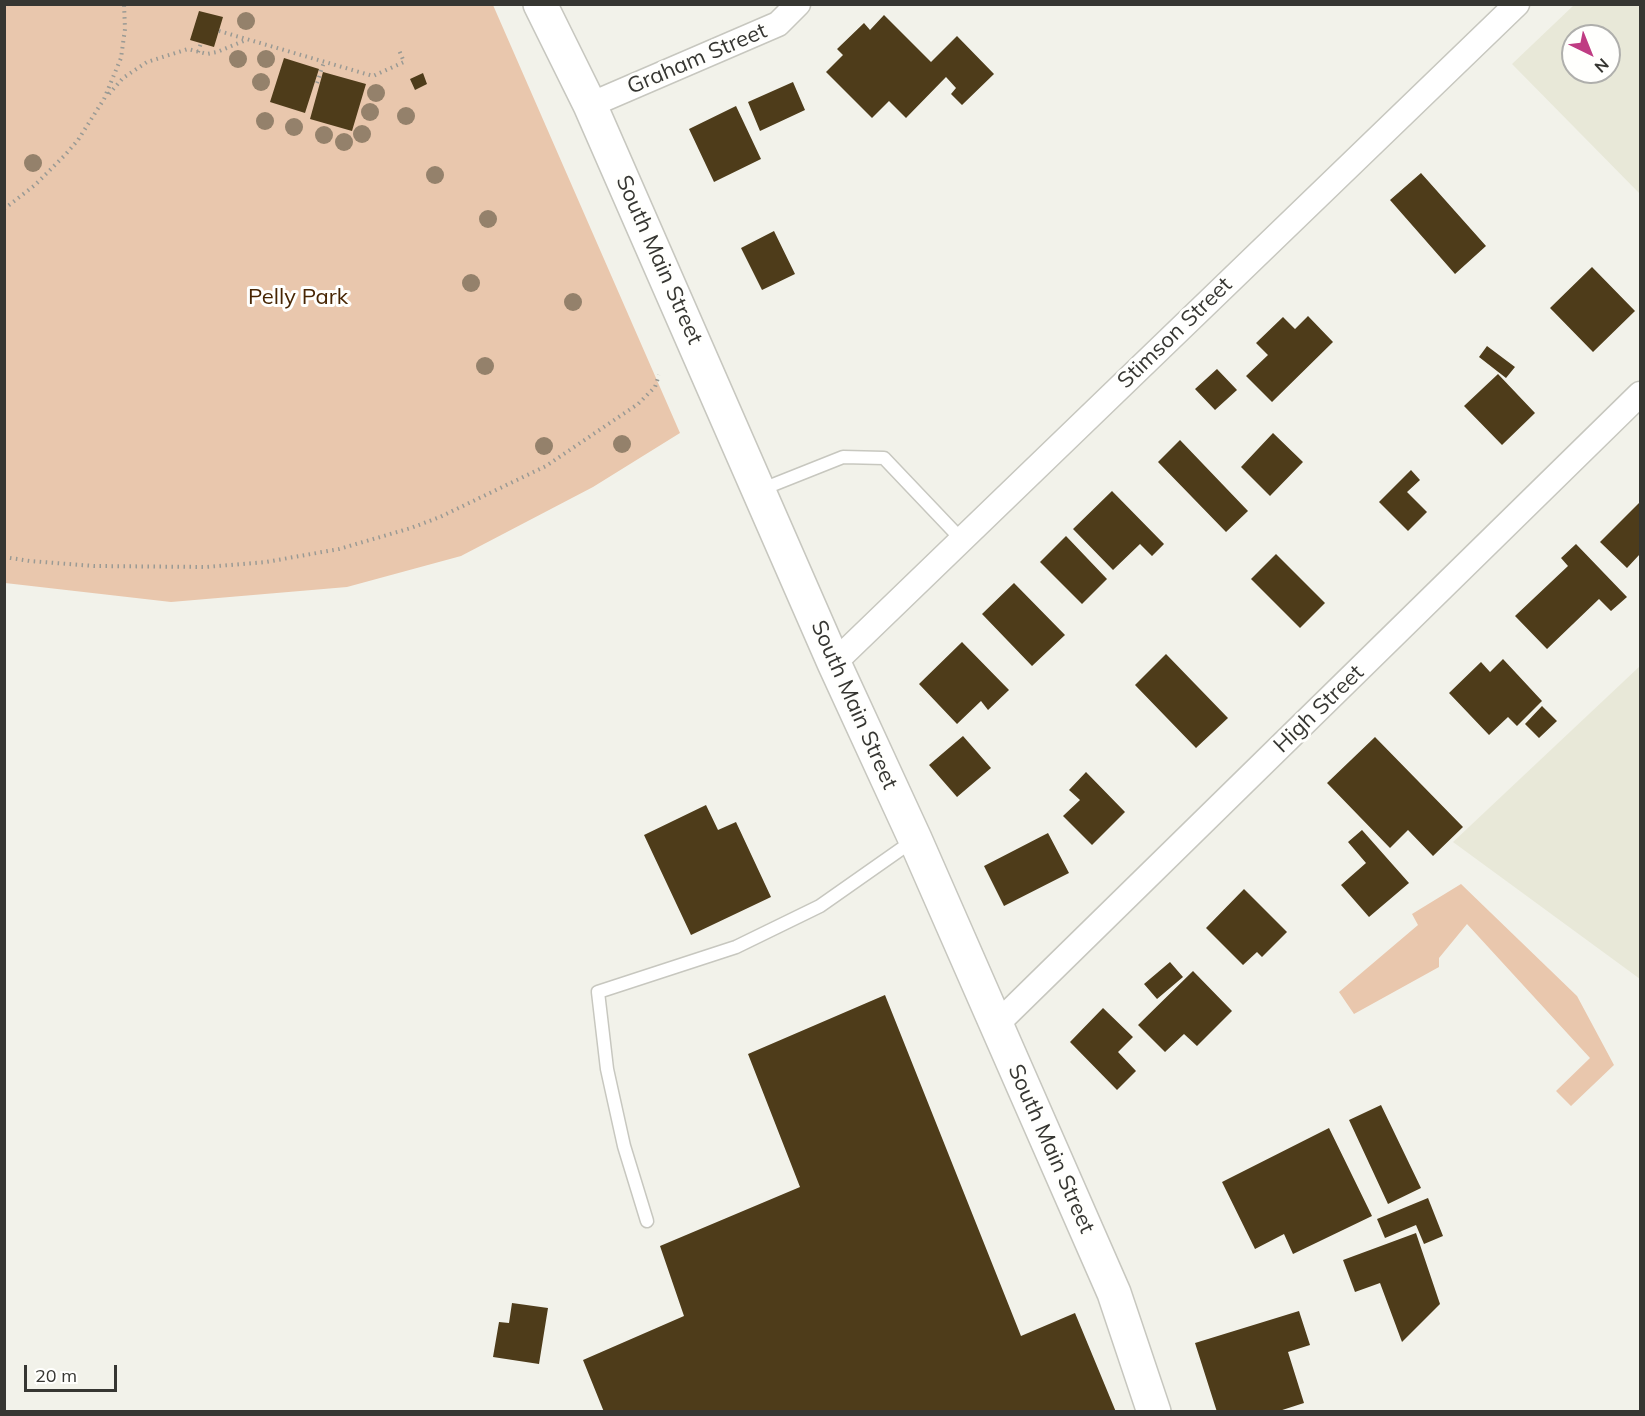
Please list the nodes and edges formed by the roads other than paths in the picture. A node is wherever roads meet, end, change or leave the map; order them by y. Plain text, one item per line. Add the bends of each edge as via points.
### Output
1 (540, 4) edge
2 (798, 4) edge
3 (1517, 4) edge
4 (590, 105) junction
5 (1641, 393) edge
6 (760, 490) junction
7 (961, 539) junction
8 (834, 663) junction
9 (915, 839) junction
10 (996, 1025) junction
11 (647, 1221) dead end
12 (1154, 1412) edge

1 - 4 main road, South Main Street
2 - 4 street, Graham Street via 778,24
3 - 7 street, Stimson Street
4 - 6 main road, South Main Street
5 - 10 street, High Street
6 - 7 lane via 843,457 884,458
6 - 8 main road, South Main Street
7 - 8 street, Stimson Street
8 - 9 main road, South Main Street
9 - 10 main road, South Main Street
9 - 11 lane via 819,906 736,947 598,992 624,1146
10 - 12 main road, South Main Street via 1114,1293

